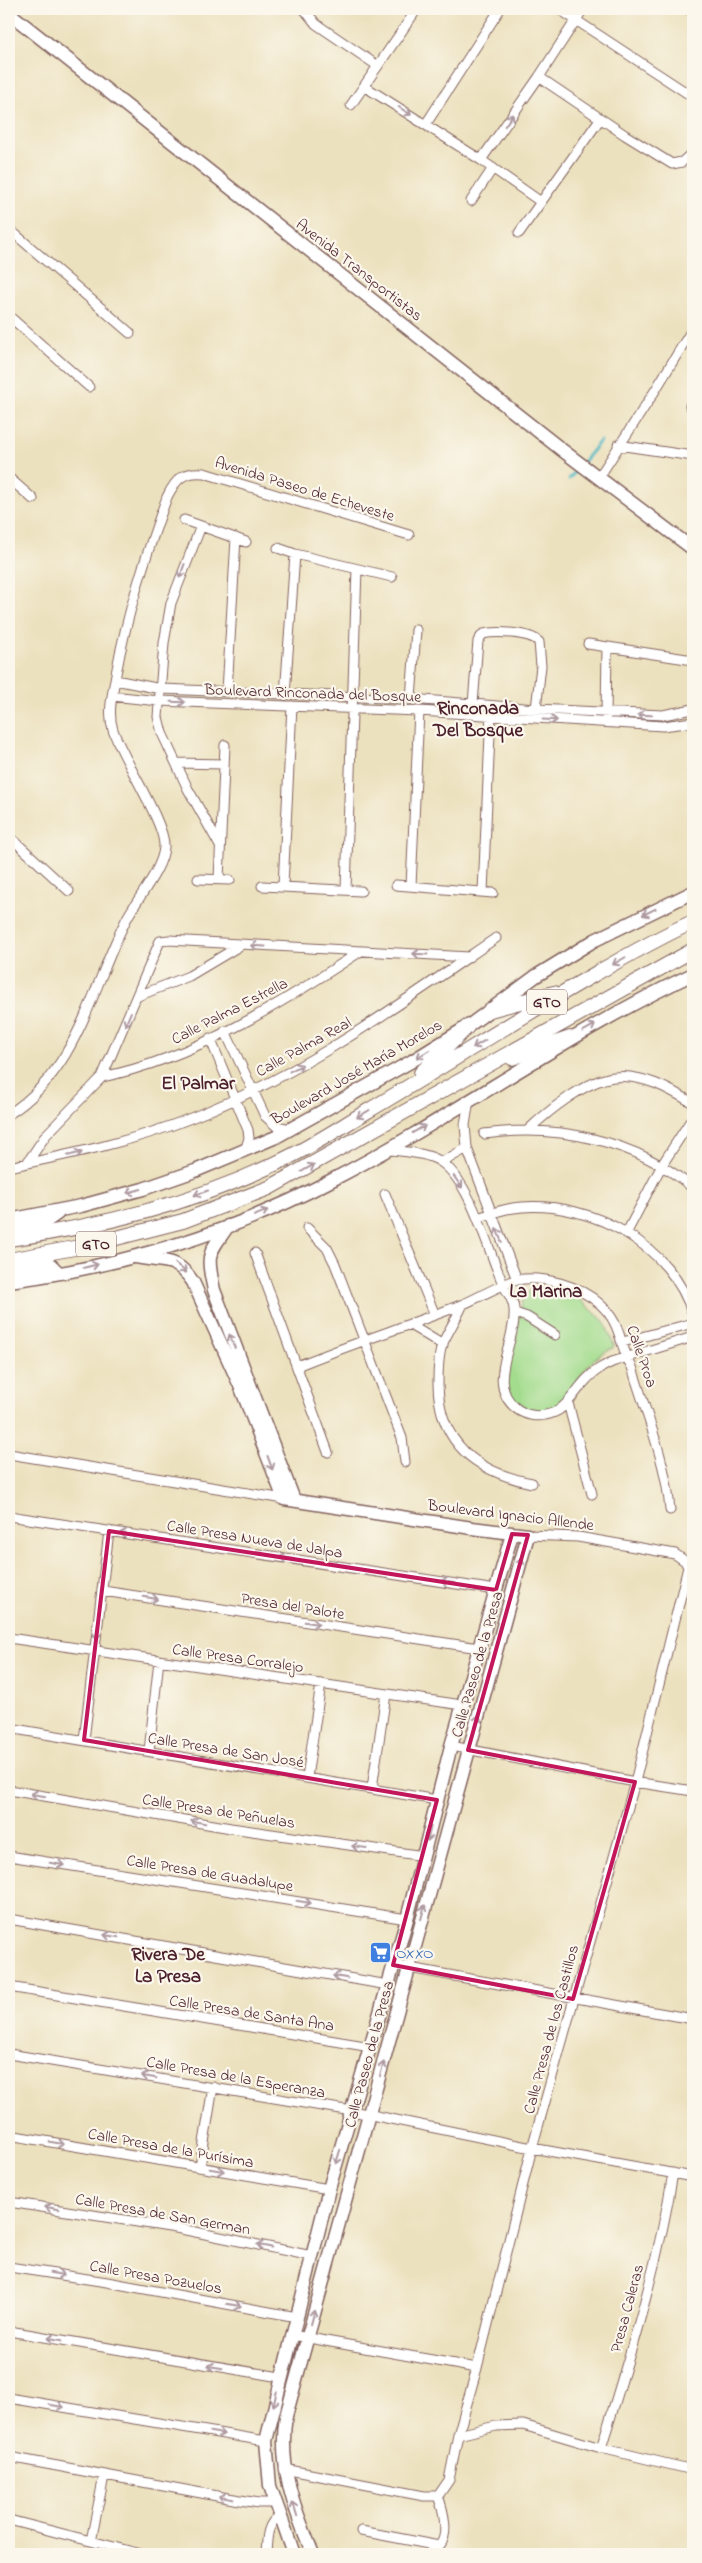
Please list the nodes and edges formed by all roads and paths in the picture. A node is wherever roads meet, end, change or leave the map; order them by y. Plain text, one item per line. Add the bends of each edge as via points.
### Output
1 (304, 9) edge
2 (417, 9) edge
3 (500, 9) edge
4 (560, 9) edge
5 (583, 9) edge
6 (688, 9) edge
7 (693, 12) edge
8 (9, 13) edge
9 (576, 20) junction
10 (378, 66) junction
11 (539, 77) junction
12 (364, 86) junction
13 (693, 97) edge
14 (351, 105) dead end
15 (600, 119) junction
16 (426, 124) junction
17 (693, 152) edge
18 (481, 160) junction
19 (493, 168) junction
20 (471, 201) dead end
21 (541, 202) junction
22 (9, 229) edge
23 (518, 233) dead end
24 (9, 316) edge
25 (693, 328) edge
26 (130, 333) dead end
27 (89, 387) dead end
28 (618, 445) junction
29 (693, 456) edge
30 (595, 474) junction
31 (9, 478) edge
32 (33, 499) dead end
33 (184, 520) dead end
34 (201, 526) junction
35 (409, 536) dead end
36 (236, 538) junction
37 (246, 542) dead end
38 (278, 548) dead end
39 (693, 548) edge
40 (295, 554) junction
41 (357, 569) junction
42 (392, 577) dead end
43 (416, 630) dead end
44 (588, 644) dead end
45 (607, 647) junction
46 (693, 660) edge
47 (115, 680) junction
48 (161, 689) junction
49 (227, 691) junction
50 (285, 694) junction
51 (112, 696) junction
52 (353, 697) junction
53 (411, 699) junction
54 (159, 701) junction
55 (473, 704) junction
56 (292, 706) junction
57 (492, 706) junction
58 (352, 708) junction
59 (536, 709) junction
60 (693, 709) edge
61 (419, 711) junction
62 (606, 712) junction
63 (491, 717) junction
64 (693, 722) edge
65 (606, 724) junction
66 (225, 745) dead end
67 (177, 763) junction
68 (224, 764) junction
69 (9, 836) edge
70 (220, 846) junction
71 (198, 879) dead end
72 (219, 879) junction
73 (230, 880) dead end
74 (396, 885) dead end
75 (262, 886) dead end
76 (283, 886) junction
77 (411, 886) junction
78 (346, 889) junction
79 (69, 891) dead end
80 (361, 891) dead end
81 (483, 892) junction
82 (693, 892) edge
83 (493, 893) dead end
84 (693, 922) edge
85 (496, 938) dead end
86 (241, 945) junction
87 (693, 950) edge
88 (361, 951) junction
89 (469, 956) junction
90 (693, 974) edge
91 (569, 989) junction
92 (138, 996) junction
93 (490, 1010) junction
94 (467, 1027) junction
95 (225, 1031) junction
96 (210, 1038) junction
97 (570, 1038) junction
98 (482, 1068) junction
99 (102, 1077) junction
100 (405, 1090) junction
101 (253, 1091) junction
102 (236, 1099) junction
103 (469, 1099) junction
104 (693, 1103) edge
105 (9, 1114) edge
106 (693, 1117) edge
107 (291, 1129) junction
108 (527, 1131) junction
109 (484, 1134) dead end
110 (467, 1148) junction
111 (245, 1150) junction
112 (386, 1150) junction
113 (442, 1162) junction
114 (27, 1163) junction
115 (662, 1166) junction
116 (9, 1167) edge
117 (693, 1188) edge
118 (386, 1194) dead end
119 (60, 1211) junction
120 (491, 1214) junction
121 (478, 1218) junction
122 (9, 1220) edge
123 (228, 1226) junction
124 (307, 1228) dead end
125 (9, 1229) edge
126 (627, 1232) junction
127 (9, 1239) edge
128 (256, 1253) dead end
129 (135, 1257) junction
130 (9, 1260) edge
131 (9, 1271) edge
132 (59, 1273) junction
133 (517, 1280) junction
134 (9, 1281) edge
135 (504, 1286) junction
136 (464, 1304) junction
137 (515, 1313) junction
138 (435, 1314) junction
139 (693, 1315) edge
140 (693, 1323) edge
141 (410, 1325) junction
142 (555, 1335) dead end
143 (693, 1337) edge
144 (363, 1340) junction
145 (623, 1342) junction
146 (442, 1345) junction
147 (626, 1358) junction
148 (297, 1366) junction
149 (568, 1403) junction
150 (328, 1452) dead end
151 (9, 1454) edge
152 (405, 1462) dead end
153 (532, 1483) dead end
154 (592, 1494) dead end
155 (289, 1500) junction
156 (670, 1510) dead end
157 (9, 1516) edge
158 (109, 1531) junction
159 (512, 1534) junction
160 (528, 1534) junction
161 (688, 1567) joint
162 (496, 1590) junction
163 (103, 1591) junction
164 (9, 1638) edge
165 (479, 1648) junction
166 (95, 1651) junction
167 (158, 1660) junction
168 (321, 1684) junction
169 (386, 1694) junction
170 (462, 1706) junction
171 (9, 1728) edge
172 (84, 1740) junction
173 (451, 1746) junction
174 (468, 1750) junction
175 (149, 1751) junction
176 (307, 1777) junction
177 (635, 1782) junction
178 (372, 1788) junction
179 (9, 1790) edge
180 (693, 1791) edge
181 (437, 1800) junction
182 (9, 1856) edge
183 (424, 1856) junction
184 (9, 1919) edge
185 (407, 1919) junction
186 (393, 1965) junction
187 (408, 1969) junction
188 (388, 1985) junction
189 (9, 1987) edge
190 (574, 1999) junction
191 (693, 2019) edge
192 (371, 2047) junction
193 (9, 2054) edge
194 (213, 2087) junction
195 (352, 2111) junction
196 (369, 2116) junction
197 (9, 2135) edge
198 (532, 2148) junction
199 (200, 2167) junction
200 (673, 2173) junction
201 (693, 2177) edge
202 (329, 2189) junction
203 (9, 2202) edge
204 (312, 2256) junction
205 (9, 2267) edge
206 (297, 2317) junction
207 (9, 2331) edge
208 (292, 2336) junction
209 (307, 2339) junction
210 (477, 2368) junction
211 (280, 2377) junction
212 (9, 2398) edge
213 (458, 2435) junction
214 (266, 2441) junction
215 (601, 2448) junction
216 (9, 2457) edge
217 (284, 2469) junction
218 (693, 2470) edge
219 (104, 2476) junction
220 (438, 2496) junction
221 (274, 2503) junction
222 (279, 2517) junction
223 (9, 2520) edge
224 (361, 2531) dead end
225 (90, 2541) junction
226 (141, 2554) edge
227 (266, 2554) edge
228 (294, 2554) edge
229 (312, 2554) edge

1 - 10 street via 316,24
2 - 10 street
3 - 16 street
4 - 9 street
5 - 9 street
6 - 7 street
8 - 30 street, Avenida Transportistas
9 - 11 street
9 - 13 street
10 - 12 street
11 - 15 street
18 -> 11 street
12 - 14 street
12 -> 16 street
15 - 17 street via 672,164 682,162
15 - 21 street
16 - 18 street
18 - 19 street
19 - 20 street
19 - 21 street
21 - 23 street
22 - 26 street
24 - 27 street
25 - 28 street
28 - 29 street
28 - 30 street
30 - 39 street, Avenida Transportistas
31 - 32 street
33 - 34 street
34 - 36 street
34 -> 48 street via 171,603
35 - 47 street, Avenida Paseo de Echeveste via 215,476 196,472 184,474 167,496 143,565 131,602
36 - 37 street
36 - 49 street
38 - 40 street
40 - 41 street
40 - 50 street
41 - 42 street
41 - 52 street
43 - 53 street
44 - 45 street
45 - 46 street
45 - 62 street
47 - 48 street, Boulevard Rinconada del Bosque
47 - 51 street, Avenida Paseo de Echeveste
48 - 49 street, Boulevard Rinconada del Bosque
48 - 54 street
49 - 50 street, Boulevard Rinconada del Bosque
50 - 52 street, Boulevard Rinconada del Bosque
51 - 54 street, Boulevard Rinconada del Bosque
51 - 105 street, Avenida Paseo de Echeveste via 110,715 114,731 163,835 163,856 124,925 72,1045 47,1080
52 - 53 street, Boulevard Rinconada del Bosque
52 - 58 street
53 - 55 street, Boulevard Rinconada del Bosque
54 -> 56 street, Boulevard Rinconada del Bosque
54 - 67 street via 159,726
55 - 57 street, Boulevard Rinconada del Bosque
55 - 59 street via 478,641 483,634 494,632 529,636 539,642 541,666
56 - 58 street, Boulevard Rinconada del Bosque
56 - 76 street
57 - 59 street, Boulevard Rinconada del Bosque
57 - 63 street
58 - 61 street, Boulevard Rinconada del Bosque
58 - 78 street
59 - 62 street, Boulevard Rinconada del Bosque
60 -> 62 street, Boulevard Rinconada del Bosque via 663,715
61 - 63 street, Boulevard Rinconada del Bosque
61 - 77 street
62 - 65 street
63 -> 65 street, Boulevard Rinconada del Bosque
63 - 81 street
64 - 65 street, Boulevard Rinconada del Bosque via 675,726
66 - 68 street
67 - 68 street
67 - 70 street
68 - 70 street
69 - 79 street
70 - 72 street
71 - 72 street
72 - 73 street
74 - 77 street
75 - 76 street
76 - 78 street
77 - 81 street
78 - 80 street
81 - 83 street
82 -> 93 street, Boulevard José María Morelos via 594,940 536,976
84 -> 91 main road, GTO
85 - 89 street, Calle Palma Real
88 -> 86 street
86 - 92 street via 189,976
86 - 92 street via 160,942
87 - 98 main road, GTO
89 -> 88 street
88 - 95 street, Calle Palma Estrella via 315,981
101 -> 89 street, Calle Palma Real via 356,1034
97 -> 90 street
91 - 93 main road
91 -> 100 main road, GTO
92 -> 99 street
93 - 94 street, Boulevard José María Morelos
94 - 100 main road
94 -> 107 street, Boulevard José María Morelos
95 - 96 street, Calle Palma Estrella
95 - 101 street
96 - 99 street, Calle Palma Estrella via 154,1062
96 - 102 street
97 - 98 main road
97 - 103 street
130 -> 98 main road, GTO via 85,1246 183,1222 243,1200 300,1173
99 - 114 street via 46,1135
100 -> 127 main road, GTO via 291,1156 232,1182 132,1215
101 - 102 street, Calle Palma Real
101 - 107 street via 268,1120 276,1126
102 - 111 street via 249,1134
114 -> 102 street, Calle Palma Real via 98,1149 144,1135
103 - 110 street via 465,1125
112 -> 103 street
104 - 108 street via 674,1091 645,1080 616,1076 586,1088 552,1109
106 - 115 street
107 - 111 street, Boulevard José María Morelos
108 - 109 street
108 - 115 street via 570,1134 597,1140 633,1150
110 - 113 street
110 - 120 street
111 -> 119 street, Boulevard José María Morelos via 195,1172
112 - 113 street
123 -> 112 street via 293,1200
113 -> 121 street via 461,1186
114 - 116 street, Calle Palma Real
115 - 117 street
115 - 126 street
118 - 138 street
119 - 122 street, Boulevard José María Morelos
119 - 125 street via 41,1225
120 - 121 street
120 - 126 street via 519,1207 559,1208
133 -> 120 street
121 - 135 street
123 - 129 street
155 -> 123 street via 214,1290 208,1256
124 - 144 street via 328,1248
126 - 139 street via 673,1276 689,1301
128 - 148 street
132 -> 129 street
129 -> 155 street via 173,1262 193,1282
131 - 132 street via 46,1264 52,1265
132 - 134 street
133 - 135 street
133 - 145 street, Calle Proa via 558,1284 587,1294 608,1312
135 - 136 street
135 - 137 street
136 - 138 street
136 - 146 street, Boulevard Ignacio Allende
137 - 142 street
137 - 149 street via 502,1378 508,1400 519,1411 538,1416 552,1414
138 - 141 street
140 - 145 street
141 - 144 street
141 - 146 street
143 - 147 street
144 - 148 street
144 - 152 street via 402,1438
145 - 147 street, Calle Proa
146 - 153 street, Boulevard Ignacio Allende via 438,1392 446,1427 469,1456 482,1466 496,1474
147 - 149 street via 599,1368
147 - 156 street, Calle Proa via 632,1367 666,1478
148 - 150 street
149 - 154 street
151 - 155 street, Boulevard Ignacio Allende
155 - 159 street, Boulevard Ignacio Allende
157 - 158 street, Calle Presa Nueva de Jalpa
162 -> 158 street, Calle Presa Nueva de Jalpa
158 - 163 street
159 - 160 street, Boulevard Ignacio Allende
159 - 162 street, Calle Paseo de la Presa
160 - 161 street, Boulevard Ignacio Allende via 578,1537 675,1554
174 -> 160 street, Calle Paseo de la Presa
161 - 177 street, Calle Presa de los Castillos
162 - 165 street, Calle Paseo de la Presa
163 -> 165 street, Presa del Palote
163 -> 166 street
164 - 166 street, Calle Presa Corralejo
165 - 170 street, Calle Paseo de la Presa
166 - 167 street, Calle Presa Corralejo
166 - 172 street
167 - 168 street, Calle Presa Corralejo
167 - 175 street
168 - 169 street, Calle Presa Corralejo
168 - 176 street
169 - 170 street, Calle Presa Corralejo
169 - 178 street
170 - 173 street, Calle Paseo de la Presa
171 - 172 street, Calle Presa de San José
172 - 175 street, Calle Presa de San José
173 - 174 street
173 - 181 street, Calle Paseo de la Presa
174 - 177 street
187 -> 174 street, Calle Paseo de la Presa
175 - 176 street, Calle Presa de San José
176 - 178 street, Calle Presa de San José
177 - 180 street
177 - 190 street, Calle Presa de los Castillos
178 - 181 street, Calle Presa de San José
183 -> 179 street, Calle Presa de Peñuelas via 231,1828
181 -> 183 street, Calle Paseo de la Presa
182 -> 185 street, Calle Presa de Guadalupe
183 - 185 street, Calle Paseo de la Presa
188 -> 184 street
185 - 186 street, Calle Paseo de la Presa
186 - 187 street
186 - 188 street, Calle Paseo de la Presa
187 - 190 street
196 -> 187 street, Calle Paseo de la Presa
188 - 192 street, Calle Paseo de la Presa
189 - 192 street, Calle Presa de Santa Ana
190 - 191 street
190 - 198 street, Calle Presa de los Castillos
192 - 195 street, Calle Paseo de la Presa
194 -> 193 street, Calle Presa de la Esperanza
194 - 195 street, Calle Presa de la Esperanza
194 - 199 street
195 - 196 street, Calle Presa de la Esperanza
195 -> 202 street, Calle Paseo de la Presa
196 - 198 street, Calle Presa de la Esperanza
209 -> 196 street, Calle Paseo de la Presa
197 -> 199 street, Calle Presa de la Purísima
198 - 200 street, Calle Presa de la Esperanza
198 - 210 street, Calle Presa de los Castillos
199 -> 202 street, Calle Presa de la Purísima
200 - 201 street, Calle Presa de la Esperanza
200 - 215 street, Presa Caleras via 651,2274
202 - 204 street, Calle Paseo de la Presa
204 -> 203 street, Calle Presa de San German via 176,2228
204 - 206 street, Calle Paseo de la Presa
205 -> 206 street, Calle Presa Pozuelos
206 - 208 street, Calle Paseo de la Presa
211 -> 207 street
208 - 209 street
208 - 211 street, Calle Paseo de la Presa
209 - 210 street
209 - 217 street, Calle Paseo de la Presa via 286,2416
210 - 213 street, Calle Presa de los Castillos
211 -> 214 street, Calle Paseo de la Presa
212 -> 214 street
213 - 215 street via 496,2426 523,2425
213 - 220 street, Calle Presa de los Castillos via 449,2480
214 - 221 street, Calle Paseo de la Presa
215 - 218 street
216 - 219 street
217 - 220 street
229 -> 217 street, Calle Paseo de la Presa
221 -> 219 street
219 - 225 street
220 - 224 street via 444,2519 443,2540 439,2546
221 - 222 street, Calle Paseo de la Presa
222 - 227 street via 270,2527
222 - 228 street, Calle Paseo de la Presa
223 - 225 street
225 - 226 street

